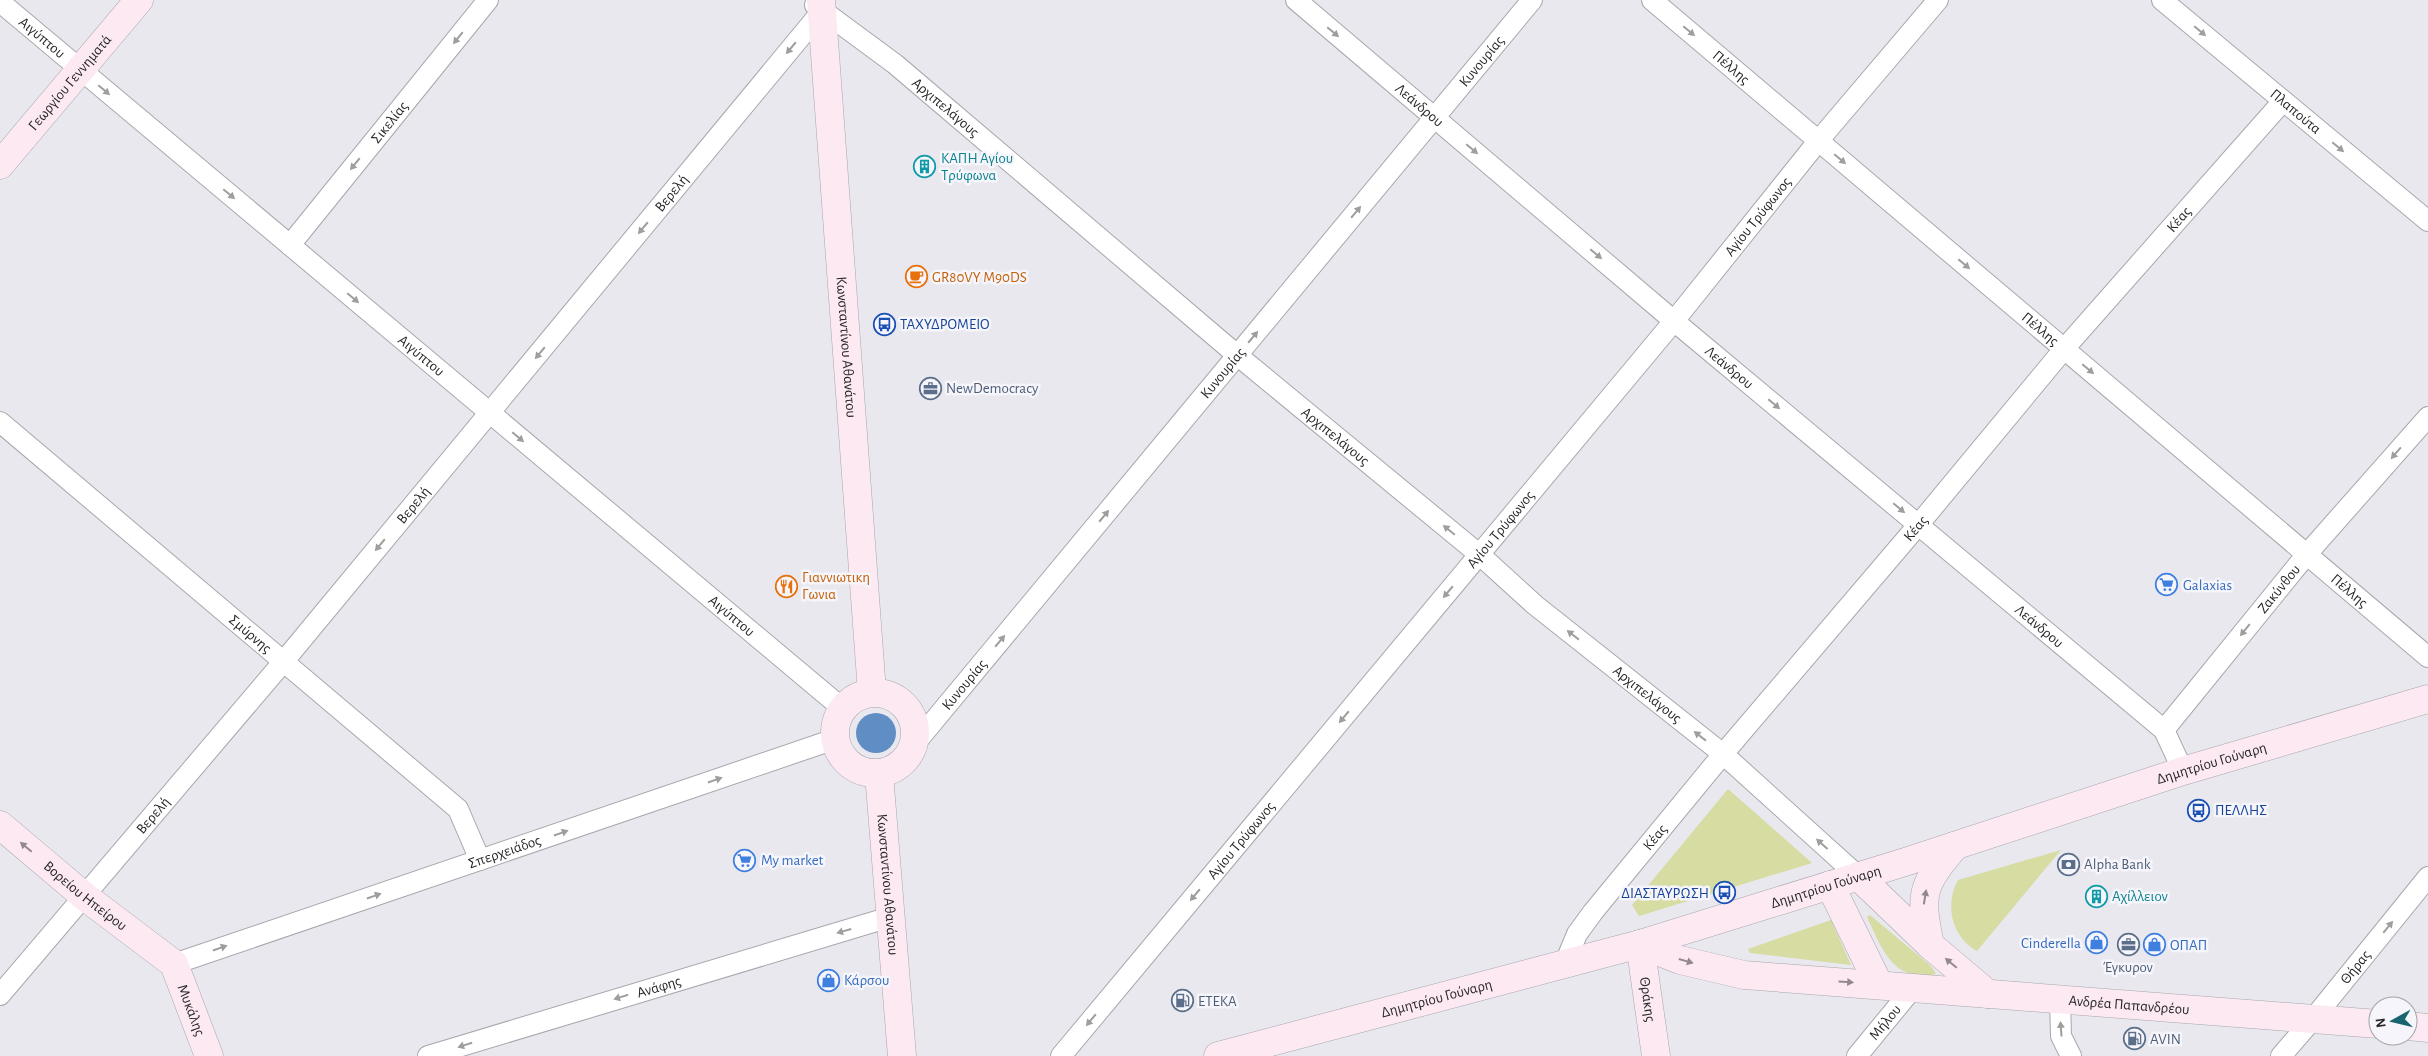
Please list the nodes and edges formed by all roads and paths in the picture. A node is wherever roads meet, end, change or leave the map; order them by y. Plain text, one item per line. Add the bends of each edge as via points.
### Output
1 (139, 0) edge
2 (488, 0) edge
3 (1296, 0) edge
4 (1532, 0) edge
5 (1652, 0) edge
6 (1938, 0) edge
7 (2162, 0) edge
8 (0, 2) edge
9 (818, 4) edge
10 (80, 70) junction
11 (2283, 101) junction
12 (1434, 118) junction
13 (1818, 140) junction
14 (0, 165) edge
15 (2428, 221) edge
16 (290, 245) junction
17 (1674, 321) junction
18 (2064, 348) junction
19 (1237, 355) junction
20 (490, 413) junction
21 (2428, 417) edge
22 (0, 422) edge
23 (1919, 524) junction
24 (2307, 554) junction
25 (1480, 555) junction
26 (2428, 657) edge
27 (284, 661) junction
28 (872, 692) junction
29 (2428, 699) edge
30 (842, 708) junction
31 (2164, 730) junction
32 (835, 740) junction
33 (913, 746) junction
34 (1723, 754) junction
35 (2183, 771) junction
36 (878, 774) junction
37 (0, 825) edge
38 (1956, 846) junction
39 (480, 860) junction
40 (1858, 876) junction
41 (2428, 877) edge
42 (1830, 885) junction
43 (84, 896) junction
44 (890, 917) junction
45 (1640, 944) junction
46 (1930, 945) junction
47 (174, 964) junction
48 (1564, 965) junction
49 (1879, 985) junction
50 (1913, 988) junction
51 (1988, 994) junction
52 (0, 995) edge
53 (2060, 1000) junction
54 (2313, 1019) junction
55 (2368, 1023) edge
56 (210, 1056) edge
57 (428, 1056) edge
58 (902, 1056) edge
59 (1061, 1056) edge
60 (1218, 1056) edge
61 (1656, 1056) edge
62 (1857, 1056) edge
63 (2071, 1056) edge
64 (2281, 1056) edge

1 - 10 main road, Γεωργίου Γεννηματά
2 -> 16 street, Σικελίας
3 -> 12 street, Λεάνδρου
4 - 12 street, Κυνουρίας
5 -> 13 street, Πέλλης
6 - 13 street, Αγίου Τρύφωνος
7 -> 11 street, Πλαπούτα
8 - 10 street, Αιγύπτου
9 - 19 street, Αρχιπελάγους via 895,64
9 -> 20 street, Βερελή
9 - 28 main road, Κωνσταντίνου Αθανάτου
10 - 14 main road, Γεωργίου Γεννηματά
10 -> 16 street, Αιγύπτου
11 -> 15 street, Πλαπούτα
11 - 18 street, Κέας
12 -> 17 street, Λεάνδρου
19 -> 12 street, Κυνουρίας
13 - 17 street, Αγίου Τρύφωνος
13 -> 18 street, Πέλλης
16 -> 20 street, Αιγύπτου
17 -> 23 street, Λεάνδρου
17 - 25 street, Αγίου Τρύφωνος
18 - 23 street, Κέας
18 -> 24 street, Πέλλης
25 -> 19 street, Αρχιπελάγους
33 -> 19 street, Κυνουρίας
20 -> 27 street, Βερελή
20 -> 30 street, Αιγύπτου
21 -> 24 street, Ζακύνθου
22 - 27 street, Σμύρνης
23 - 31 street, Λεάνδρου
23 - 34 street, Κέας
24 - 26 street, Πέλλης
24 -> 31 street, Ζακύνθου
34 -> 25 street, Αρχιπελάγους via 1535,605
25 -> 59 street, Αγίου Τρύφωνος
27 - 39 street, Σμύρνης via 458,809
27 - 43 street, Βερελή
28 - 30 main road via 861,694
28 - 33 main road via 897,699 907,708 916,733
29 - 35 main road, Δημητρίου Γούναρη
30 - 32 main road via 837,718
31 - 35 street
32 - 36 main road via 845,761 861,770
39 -> 32 street, Σπερχειάδος
33 - 36 main road via 900,765
40 -> 34 street, Αρχιπελάγους
34 - 48 street, Κέας via 1592,912 1577,934
35 - 38 main road, Δημητρίου Γούναρη
36 - 44 main road, Κωνσταντίνου Αθανάτου
43 -> 37 main road, Βορείου Ηπείρου
38 - 40 main road, Δημητρίου Γούναρη
46 -> 38 main road via 1924,920 1925,891 1933,872
47 -> 39 street, Σπερχειάδος
40 - 42 main road, Δημητρίου Γούναρη
40 - 46 main road
54 -> 41 street, Θήρας
42 - 45 main road, Δημητρίου Γούναρη
42 - 49 main road
43 - 47 main road, Βορείου Ηπείρου
43 - 52 street, Βερελή
44 -> 57 street, Ανάφης
44 - 58 main road, Κωνσταντίνου Αθανάτου
45 - 48 main road, Δημητρίου Γούναρη
45 -> 49 main road, Ανδρέα Παπανδρέου via 1680,960 1744,974
45 - 61 main road, Θράκης
51 -> 46 main road
47 - 56 main road, Μυκάλης
48 - 60 main road, Δημητρίου Γούναρη
49 - 50 main road, Ανδρέα Παπανδρέου
50 - 51 main road, Ανδρέα Παπανδρέου
50 - 62 street, Μήλου
51 - 53 main road, Ανδρέα Παπανδρέου
53 - 54 main road, Ανδρέα Παπανδρέου
63 -> 53 street via 2061,1036
54 - 55 main road, Ανδρέα Παπανδρέου
54 - 64 street, Θήρας

